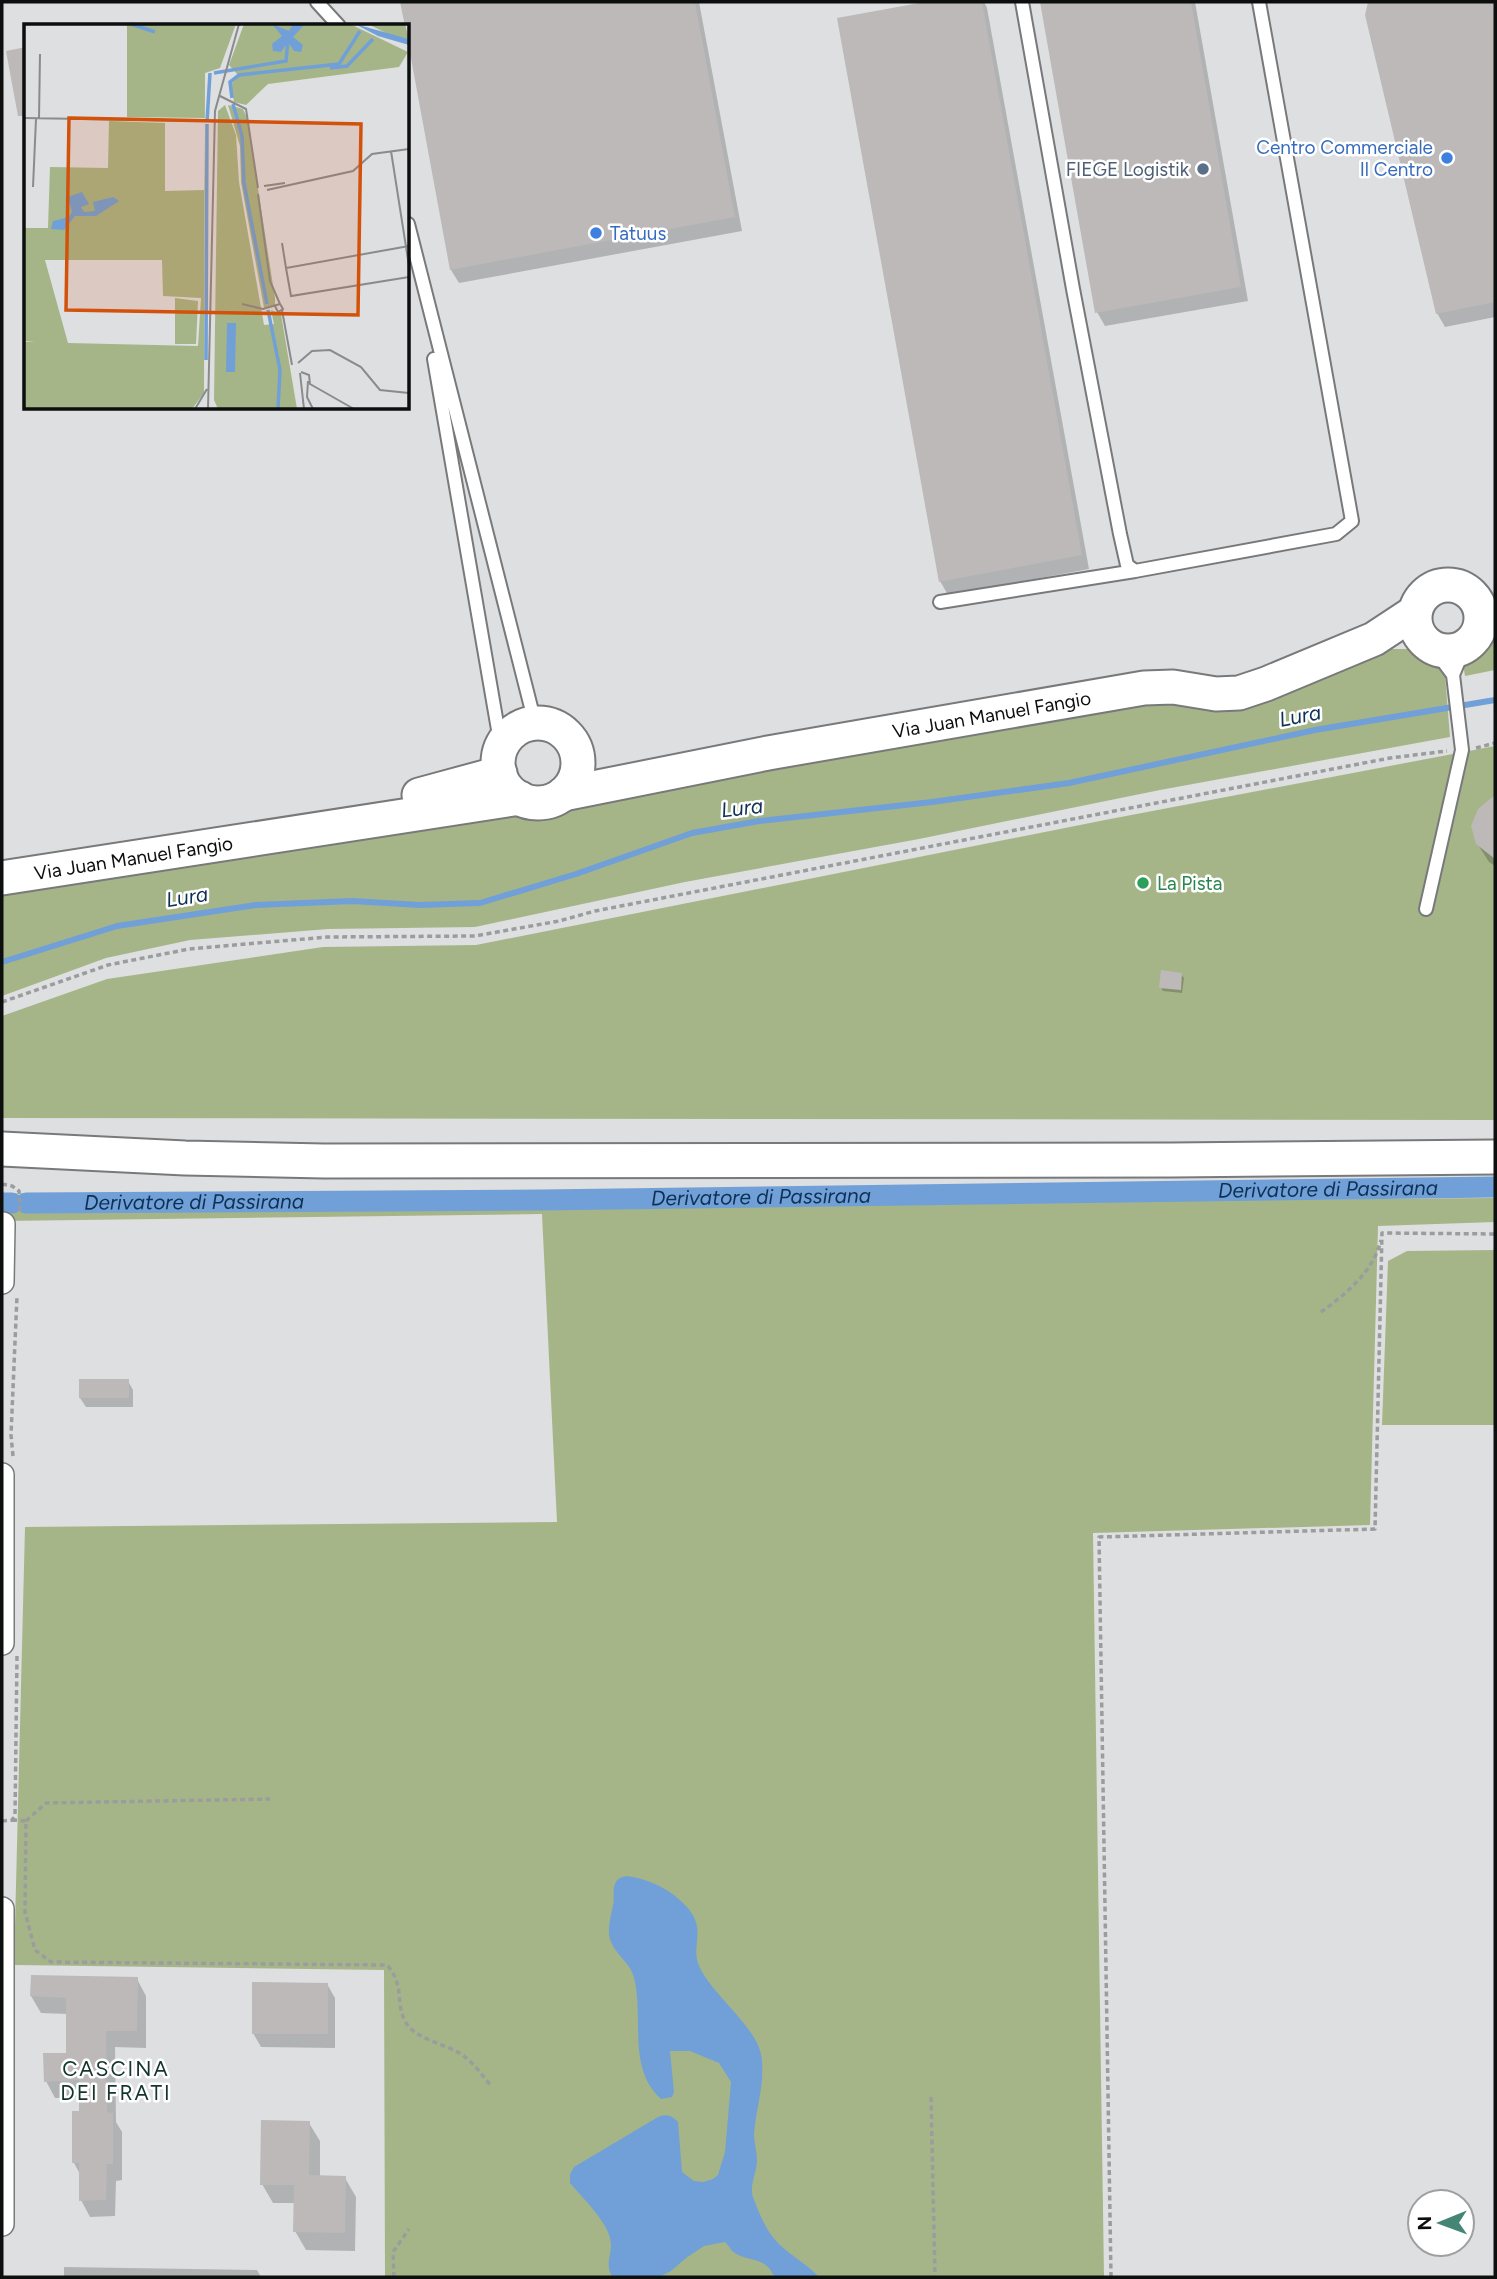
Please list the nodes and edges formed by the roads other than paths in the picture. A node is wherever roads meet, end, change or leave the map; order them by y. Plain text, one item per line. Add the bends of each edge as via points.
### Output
1 (317, 2) edge
2 (1022, 2) edge
3 (1259, 2) edge
4 (337, 24) edge
5 (410, 233) edge
6 (417, 266) junction
7 (1135, 571) junction
8 (1485, 598) edge
9 (940, 602) dead end
10 (1415, 612) junction
11 (1374, 639) junction
12 (1444, 653) junction
13 (535, 723) junction
14 (507, 773) junction
15 (581, 782) junction
16 (2, 878) edge
17 (1426, 909) dead end
18 (2, 1149) edge
19 (1495, 1157) edge
20 (11, 1217) edge
21 (2, 1282) edge
22 (2, 1475) edge
23 (2, 1643) edge
24 (2, 1909) edge
25 (2, 2224) edge

1 - 4 lane
2 - 7 lane via 1120,534 1127,565
3 - 7 lane via 1352,521 1336,534
5 - 6 lane
6 - 13 lane
6 - 14 lane
7 - 9 lane
8 - 10 street via 1446,584 1426,593
8 - 12 street via 1477,634
10 - 11 street, Via Juan Manuel Fangio
10 - 12 street via 1415,624
11 - 12 street, Via Juan Manuel Fangio
11 - 15 street, Via Juan Manuel Fangio via 1239,693 1144,688
12 - 17 lane via 1462,744
13 - 14 street, Via Juan Manuel Fangio via 515,730
13 - 15 street via 558,727 567,735 578,755
14 - 15 street, Via Juan Manuel Fangio via 542,802
14 - 16 street, Via Juan Manuel Fangio via 264,838
18 - 19 street via 324,1161
20 - 21 street
22 - 23 street
24 - 25 street

